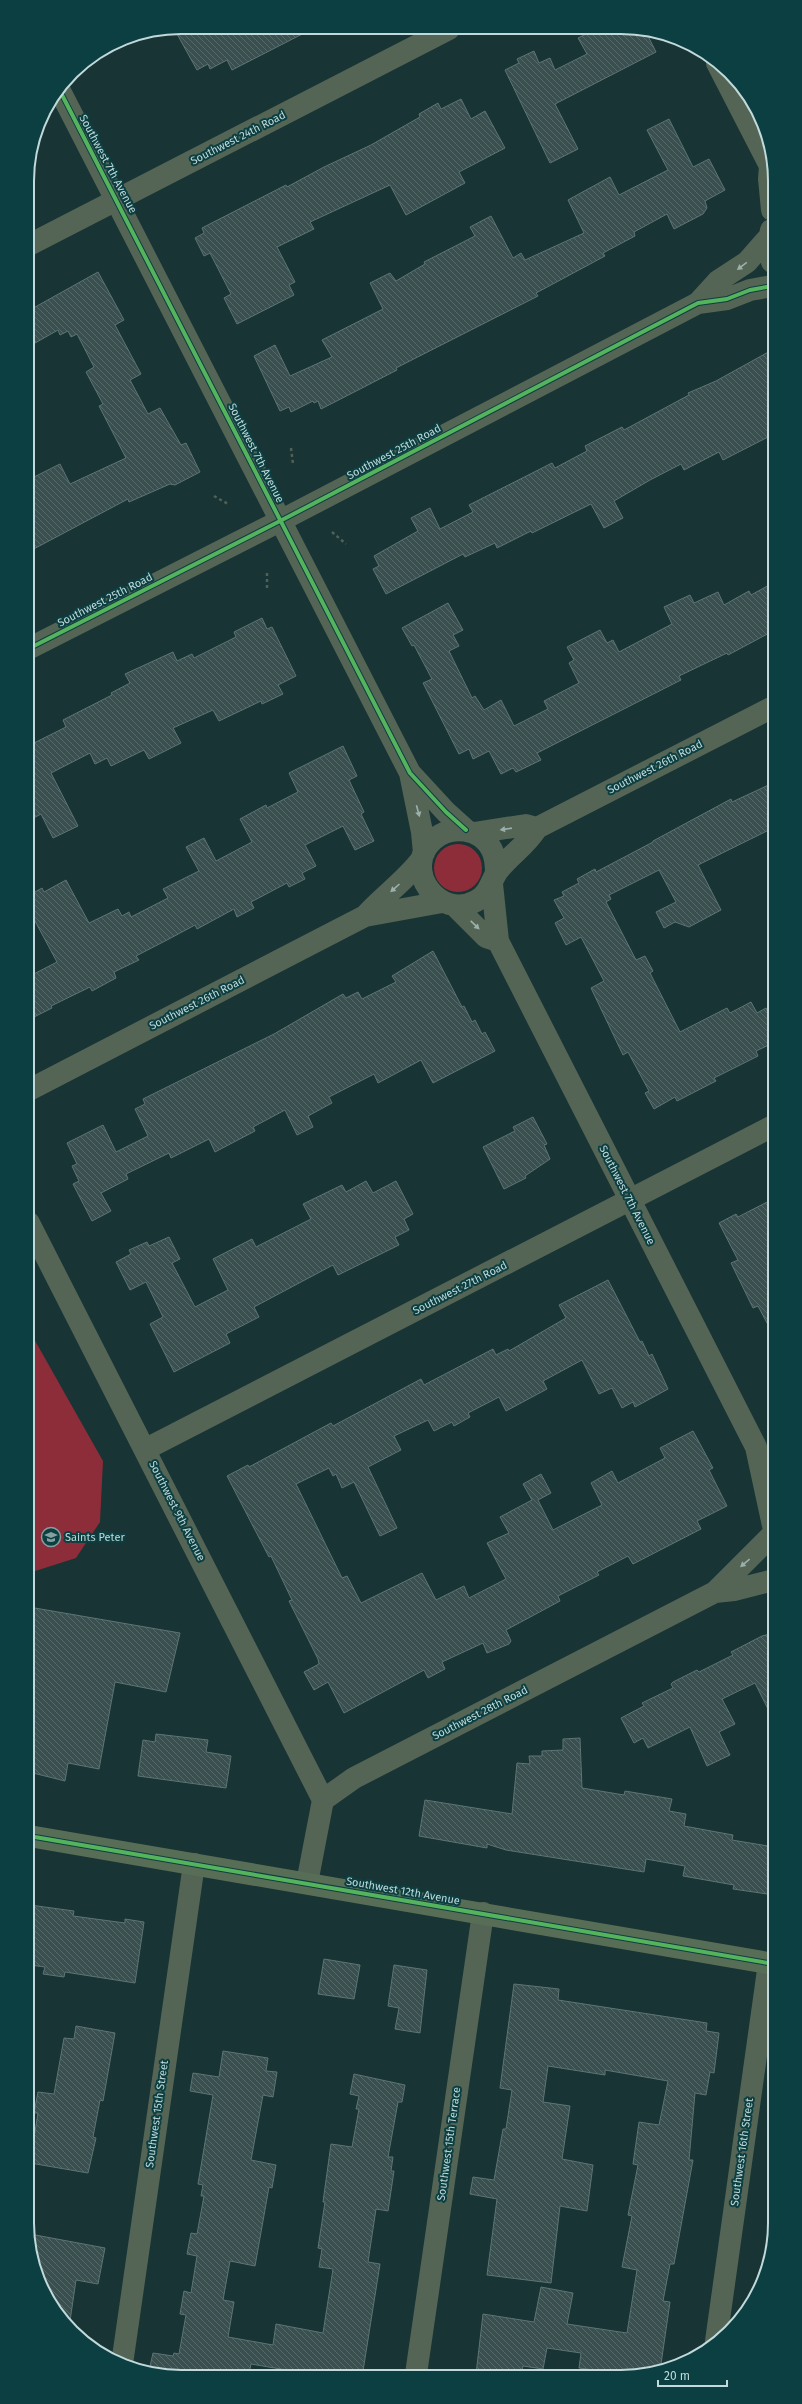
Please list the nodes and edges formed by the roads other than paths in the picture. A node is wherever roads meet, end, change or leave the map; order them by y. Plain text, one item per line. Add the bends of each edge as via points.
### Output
1 (439, 34) edge
2 (723, 75) edge
3 (62, 94) edge
4 (766, 158) edge
5 (117, 199) junction
6 (768, 235) edge
7 (34, 242) edge
8 (768, 287) edge
9 (698, 303) junction
10 (280, 521) junction
11 (34, 645) edge
12 (768, 710) edge
13 (410, 773) junction
14 (538, 828) junction
15 (470, 832) junction
16 (423, 856) junction
17 (494, 879) junction
18 (448, 904) junction
19 (365, 916) junction
20 (498, 941) junction
21 (34, 1087) edge
22 (768, 1129) edge
23 (629, 1200) junction
24 (34, 1233) edge
25 (756, 1447) junction
26 (146, 1449) junction
27 (768, 1459) edge
28 (768, 1506) edge
29 (768, 1536) edge
30 (768, 1582) edge
31 (716, 1592) junction
32 (323, 1800) junction
33 (34, 1837) edge
34 (194, 1864) junction
35 (307, 1883) junction
36 (483, 1913) junction
37 (768, 1962) edge
38 (768, 1984) edge
39 (717, 2335) edge
40 (123, 2358) edge
41 (417, 2370) edge

1 - 5 street, Southwest 24th Road
2 - 4 street
3 - 5 street, Southwest 7th Avenue
5 - 7 street, Southwest 24th Road
5 - 10 street, Southwest 7th Avenue
6 -> 9 street, Southwest 25th Road via 747,262 718,281
8 - 9 street, Southwest 25th Road via 750,290 727,299
9 - 10 street, Southwest 25th Road
10 - 11 street, Southwest 25th Road
10 - 13 street, Southwest 7th Avenue
12 - 14 street, Southwest 26th Road
13 - 15 street, Southwest 7th Avenue via 441,808
13 -> 16 street, Southwest 7th Avenue via 421,822
14 -> 15 street via 526,825
14 - 17 street, Southwest 26th Road via 532,837 512,854
15 - 16 street via 444,832 432,840
15 - 17 street via 484,840 492,850 496,861
16 - 18 street via 421,870 425,885 434,897
16 -> 19 street, Southwest 26th Road
17 - 18 street via 486,894 477,901
17 - 20 street, Southwest 7th Avenue
18 - 19 street, Southwest 26th Road
18 -> 20 street via 486,937
19 - 21 street, Southwest 26th Road
20 - 23 street, Southwest 7th Avenue
22 - 23 street, Southwest 27th Road
23 - 25 street, Southwest 7th Avenue
23 - 26 street, Southwest 27th Road
24 - 26 street, Southwest 9th Avenue
25 - 27 street, Southwest 7th Avenue
25 - 28 street, Southwest 7th Avenue
26 - 32 street, Southwest 9th Avenue
29 -> 31 street, Southwest 28th Road
30 - 31 street, Southwest 28th Road
31 - 32 street, Southwest 28th Road via 354,1778
32 - 35 street
33 - 34 main road, Southwest 12th Avenue
34 - 35 main road, Southwest 12th Avenue
34 - 40 street, Southwest 15th Street
35 - 36 main road, Southwest 12th Avenue
36 - 37 main road, Southwest 12th Avenue
36 - 41 street, Southwest 15th Terrace
38 - 39 street, Southwest 16th Street

